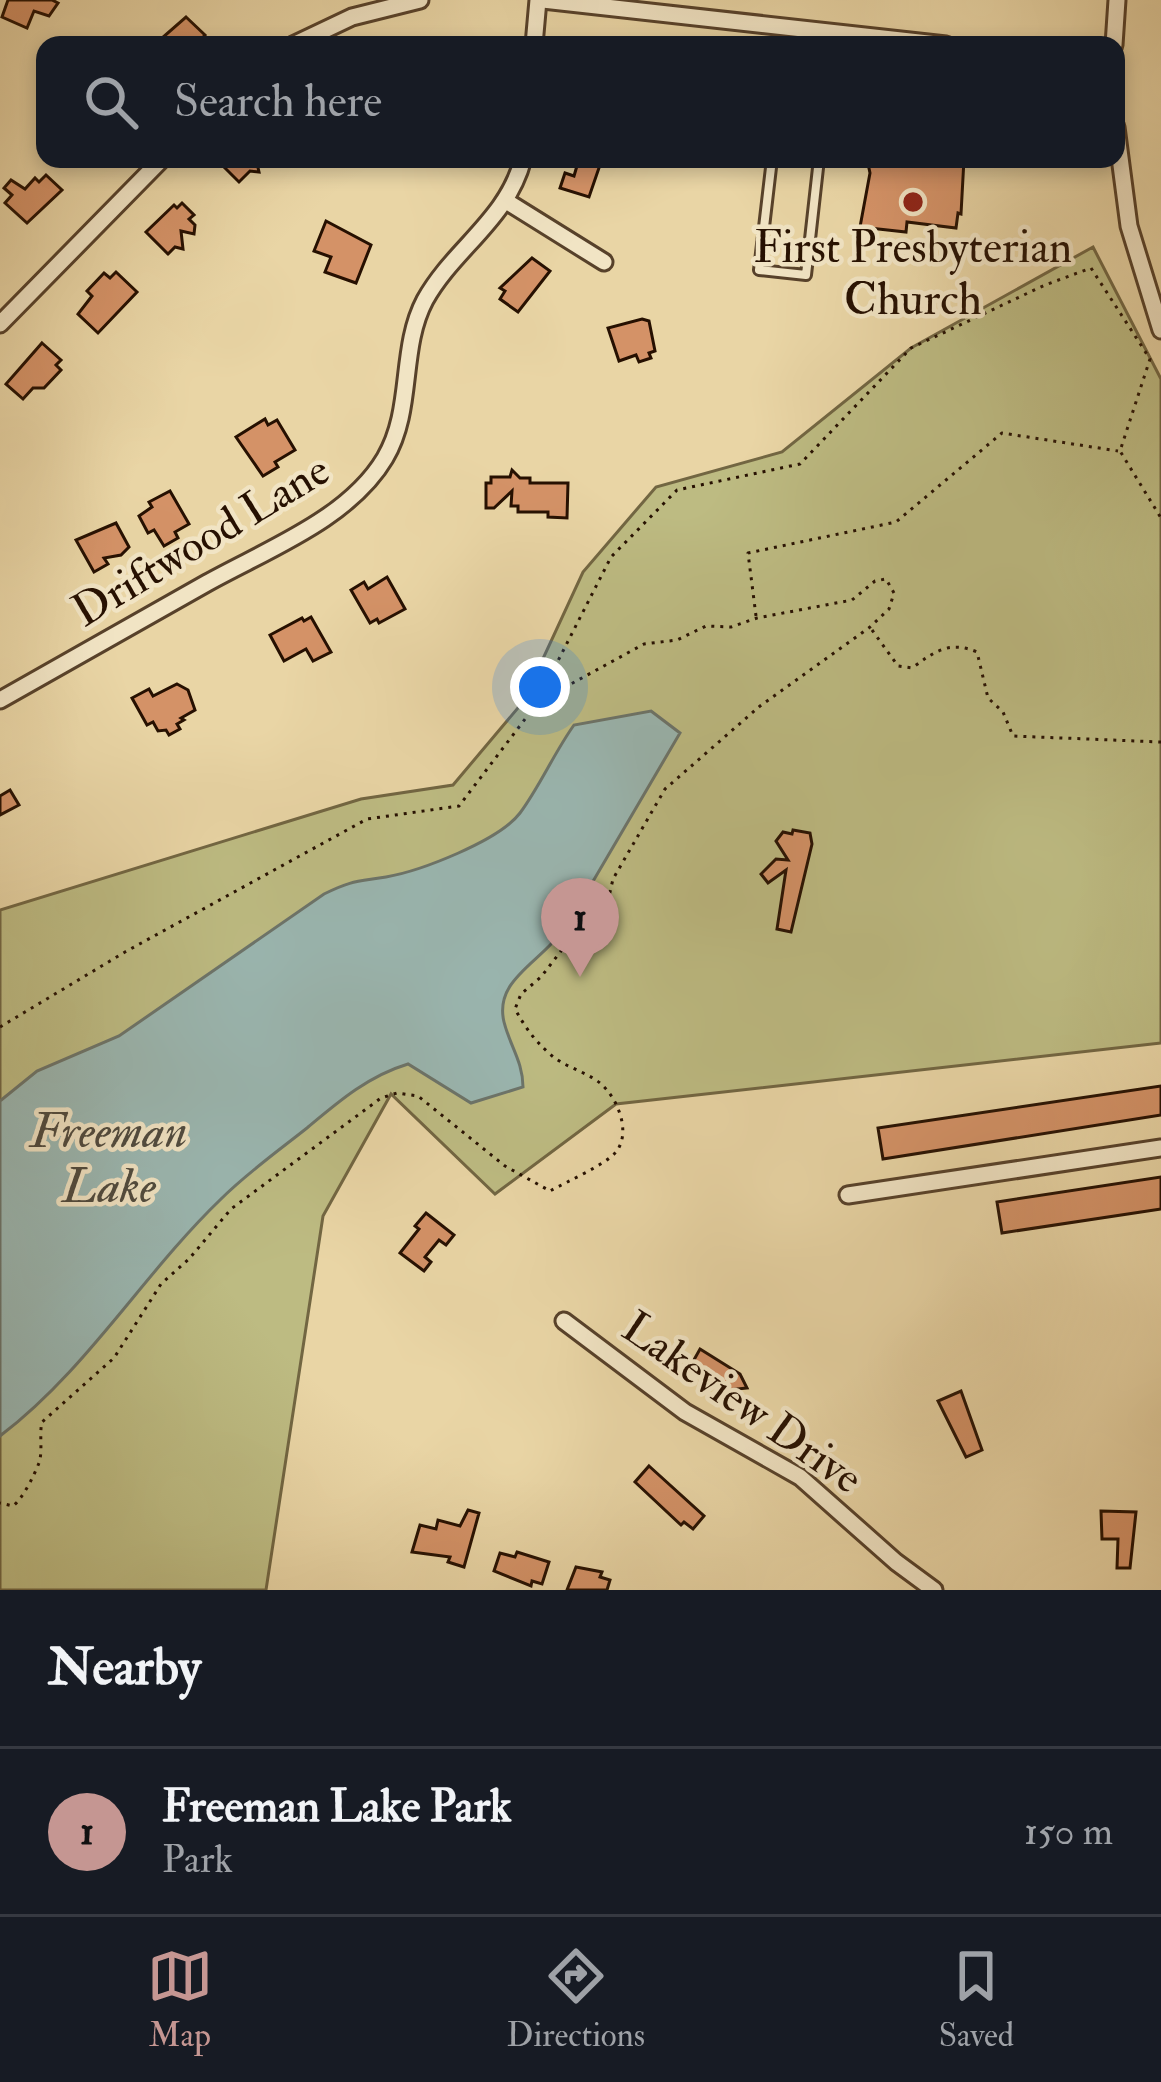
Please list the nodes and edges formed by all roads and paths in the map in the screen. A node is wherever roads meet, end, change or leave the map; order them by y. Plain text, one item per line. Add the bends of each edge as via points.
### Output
1 (420, 0) edge
2 (540, 0) edge
3 (1117, 0) edge
4 (312, 36) edge
5 (535, 36) edge
6 (808, 36) edge
7 (1115, 36) edge
8 (153, 168) edge
9 (519, 168) edge
10 (771, 168) edge
11 (818, 168) edge
12 (1121, 168) edge
13 (506, 201) junction
14 (604, 262) dead end
15 (0, 324) edge
16 (1161, 330) edge
17 (1120, 451) junction
18 (1161, 518) edge
19 (757, 618) junction
20 (870, 627) junction
21 (0, 700) edge
22 (538, 701) junction
23 (1161, 742) edge
24 (0, 1028) edge
25 (1161, 1148) edge
26 (848, 1195) dead end
27 (564, 1321) dead end
28 (0, 1504) edge
29 (934, 1590) edge

1 - 4 street
2 - 5 street
2 - 6 street
3 - 7 street
8 - 15 street
9 - 13 street, Driftwood Lane
10 - 11 lane via 759,270 806,275
12 - 16 street via 1129,226
13 - 14 street
13 - 21 street, Driftwood Lane via 422,306 399,426 368,482 306,528
17 - 18 path
17 - 19 path via 1002,433 896,522 748,553
17 - 22 path via 1150,359 1091,268 910,348 800,464 677,490 611,556
19 - 20 path via 852,600 886,579 894,593
19 - 22 path via 644,644
20 - 23 path via 898,666 912,668 940,648 977,652 988,698 1013,736
20 - 28 path via 760,706 665,789 613,879 598,925 521,994 515,1009 528,1034 612,1099 622,1118 616,1152 550,1191 418,1096 381,1098 241,1200 161,1284 114,1358 42,1421 39,1462 21,1498
22 - 24 path via 459,806 367,820
25 - 26 street
27 - 29 street, Lakeview Drive via 685,1412 800,1478

